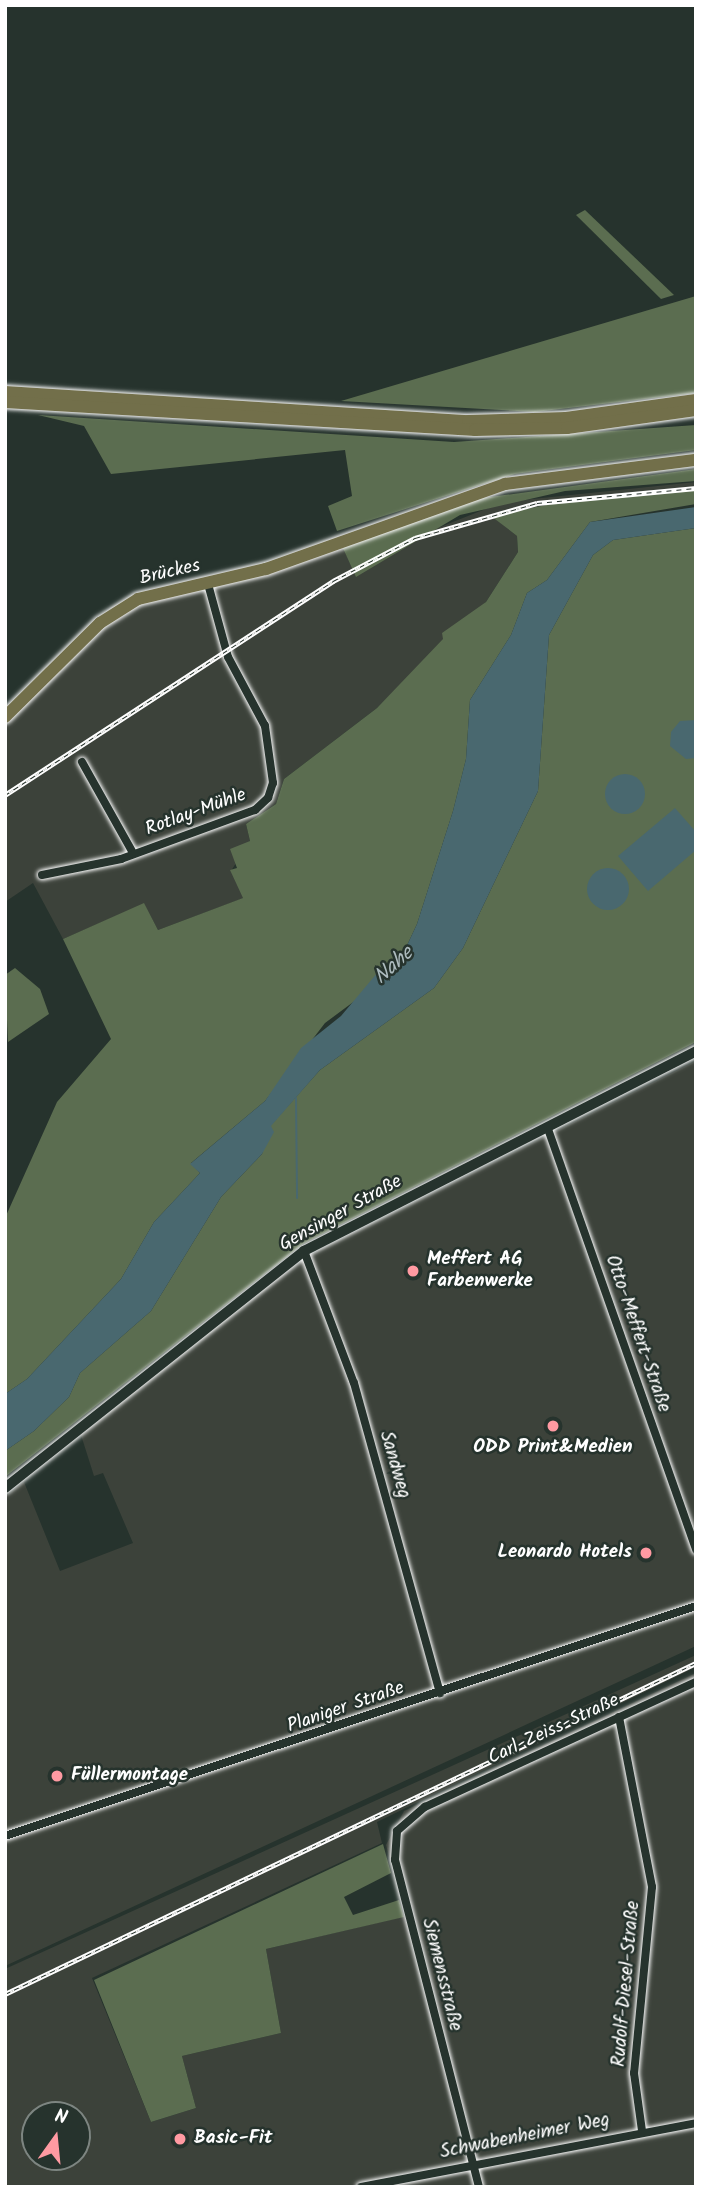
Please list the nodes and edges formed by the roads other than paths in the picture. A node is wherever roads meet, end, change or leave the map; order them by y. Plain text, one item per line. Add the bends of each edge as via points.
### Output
1 (5, 392) edge
2 (696, 400) edge
3 (5, 402) edge
4 (696, 410) edge
5 (696, 460) edge
6 (208, 584) junction
7 (5, 717) edge
8 (82, 762) dead end
9 (132, 851) junction
10 (42, 875) dead end
11 (696, 1051) edge
12 (548, 1129) junction
13 (304, 1251) junction
14 (5, 1489) edge
15 (696, 1550) edge
16 (696, 1606) edge
17 (696, 1682) edge
18 (440, 1693) junction
19 (619, 1717) junction
20 (425, 1807) joint
21 (5, 1836) edge
22 (696, 2123) edge
23 (642, 2131) junction
24 (471, 2163) junction
25 (361, 2187) edge
26 (479, 2187) edge

1 - 2 main road via 468,421 566,418
3 - 4 main road via 475,430 567,428
5 - 6 main road, Brückes via 505,484
6 - 7 main road, Brückes via 138,599 110,615
6 - 9 street, Rotlay-Mühle via 229,657 265,726 271,790 254,810
8 - 9 street, Rotlay-Mühle
9 - 10 street via 58,876
11 - 12 street, Gensinger Straße
12 - 13 street, Gensinger Straße
12 - 15 street, Otto-Meffert-Straße
13 - 14 street, Gensinger Straße
13 - 18 street, Sandweg via 346,1358
16 - 18 street, Planiger Straße
17 - 19 street, Carl-Zeiss-Straße
18 - 21 street, Planiger Straße
19 - 20 street, Carl-Zeiss-Straße
19 - 23 street, Rudolf-Diesel-Straße via 652,1887 634,2073
20 - 24 street, Siemensstraße via 400,1824 393,1847
22 - 23 street, Schwabenheimer Weg
23 - 24 street, Schwabenheimer Weg
24 - 25 street, Schwabenheimer Weg
24 - 26 street, Siemensstraße

